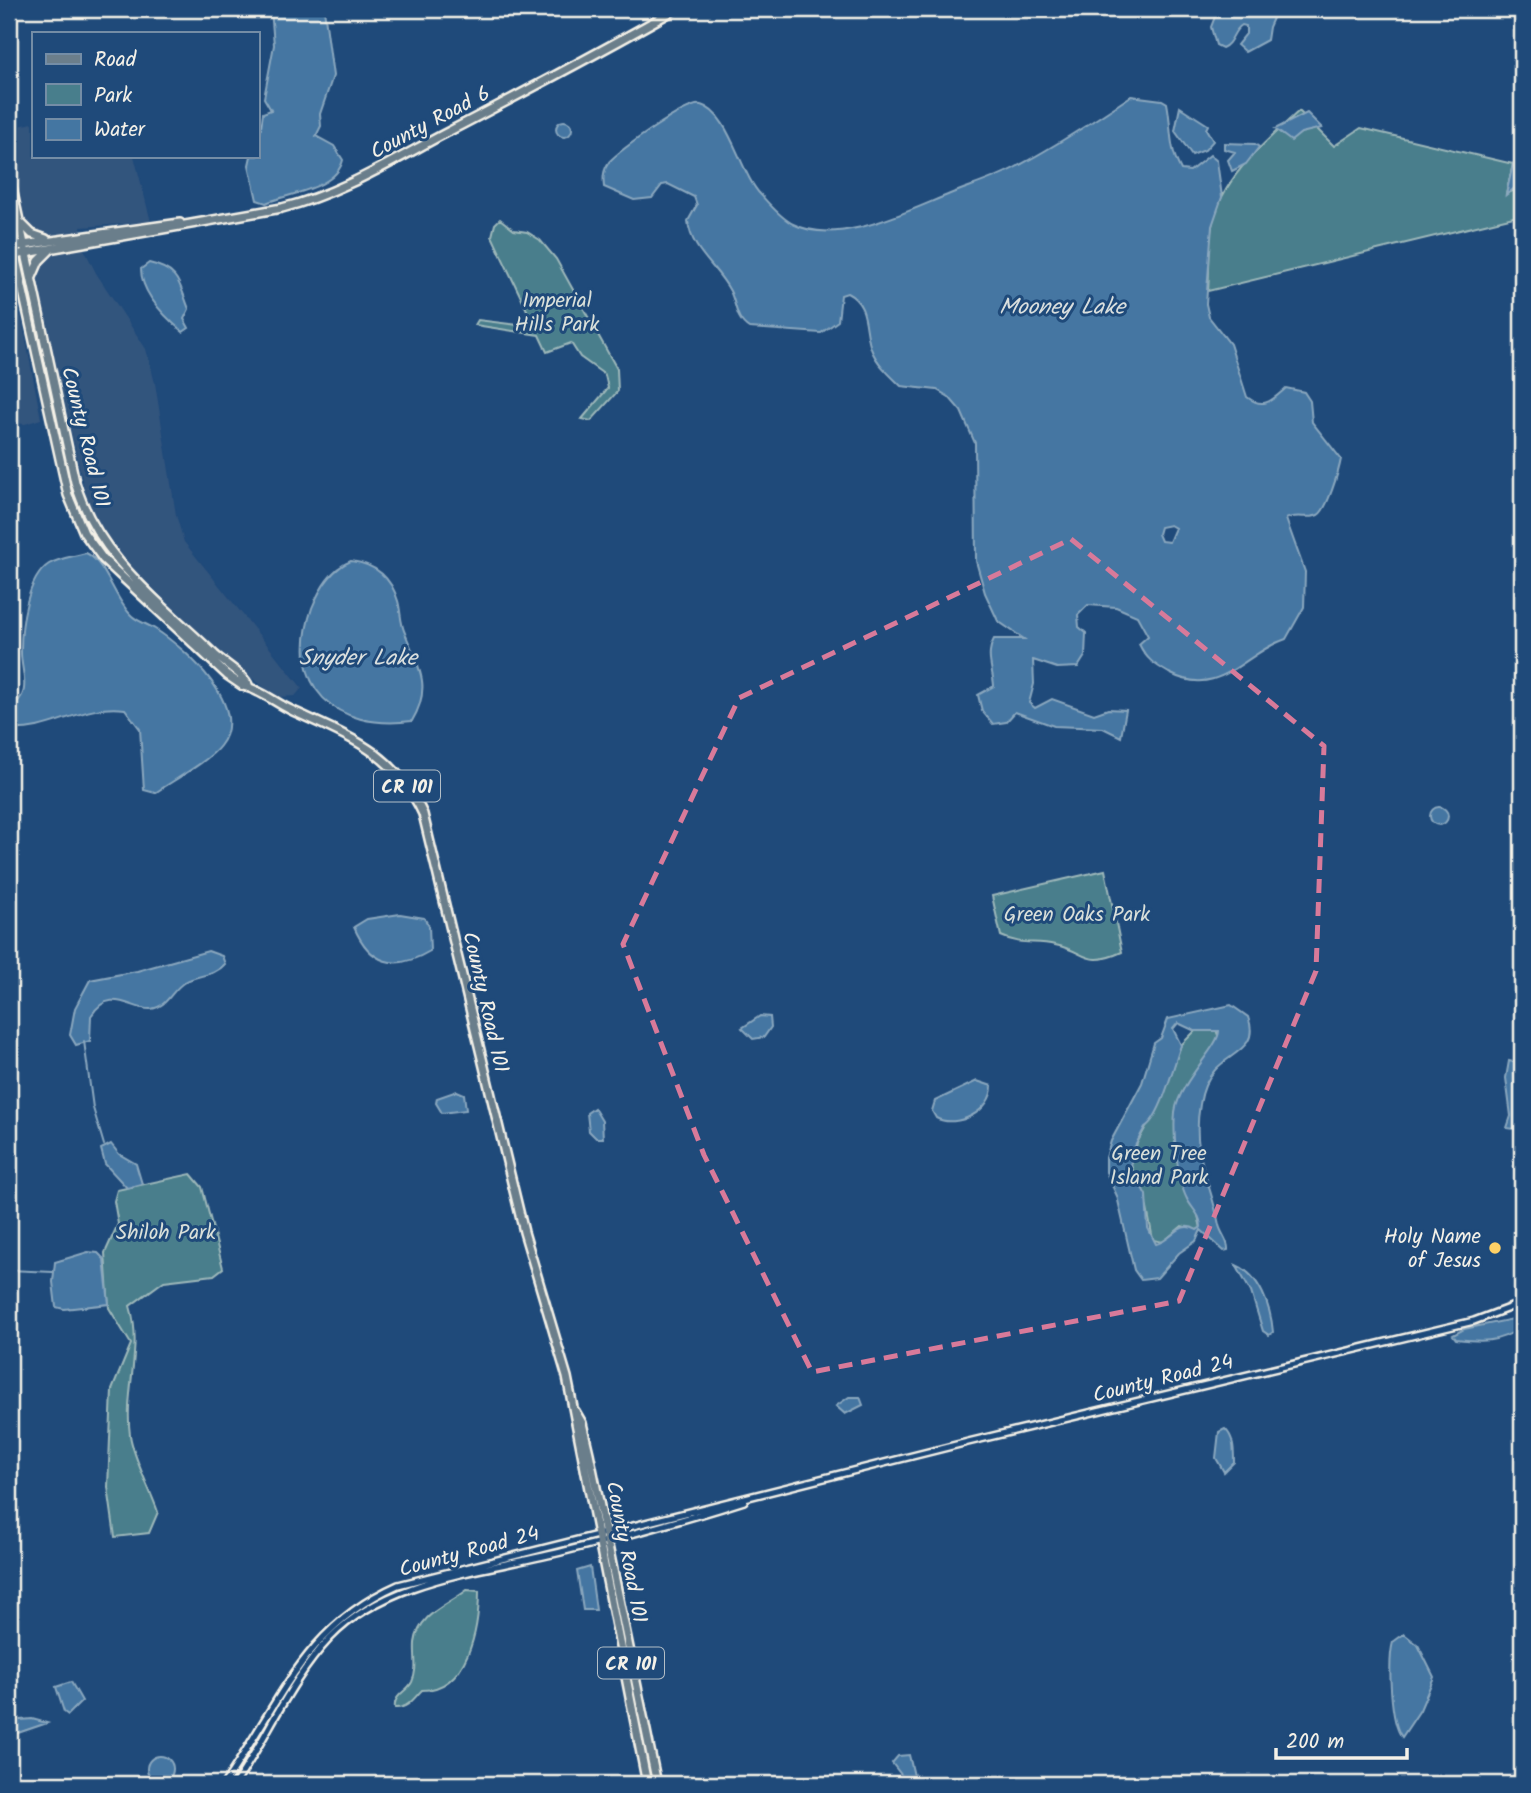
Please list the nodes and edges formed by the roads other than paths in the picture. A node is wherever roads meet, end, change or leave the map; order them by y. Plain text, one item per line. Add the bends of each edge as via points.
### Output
1 (676, 9) edge
2 (9, 174) edge
3 (19, 220) junction
4 (9, 228) edge
5 (52, 244) junction
6 (25, 249) junction
7 (11, 251) edge
8 (9, 267) edge
9 (32, 278) junction
10 (20, 282) junction
11 (249, 687) junction
12 (1522, 1303) edge
13 (574, 1410) junction
14 (810, 1481) junction
15 (605, 1532) junction
16 (597, 1539) junction
17 (607, 1541) junction
18 (224, 1784) edge
19 (235, 1784) edge
20 (647, 1784) edge
21 (657, 1784) edge

1 - 5 main road, County Road 6 via 336,190 282,208
2 - 3 main road, County Road 101 / CR 101
3 - 5 main road via 32,234
3 - 6 main road, County Road 101 / CR 101
4 - 7 main road, County Road 101 / CR 101
5 - 6 main road, County Road 6
5 - 9 main road
6 - 7 main road, County Road 6
6 - 9 main road, County Road 101 / CR 101
7 - 10 main road, County Road 101 / CR 101
8 - 10 main road
9 - 11 main road, County Road 101 / CR 101 via 75,482 88,519 111,555
10 - 11 main road, County Road 101 / CR 101 via 68,495 84,533 108,565 209,661
11 - 13 main road, County Road 101 / CR 101 via 370,748 400,776 423,814 524,1232
12 - 14 street, County Road 24 via 1474,1321
13 - 15 main road, County Road 101 / CR 101 via 582,1423
13 - 16 main road, County Road 101 / CR 101
14 - 15 street, County Road 24
14 - 17 street, County Road 24
15 - 16 street, County Road 24
15 - 17 main road, County Road 101 / CR 101
16 - 17 street, County Road 24
16 - 18 street, County Road 24 via 412,1581 354,1609 304,1657
16 - 19 street, County Road 24 via 412,1588 352,1619 307,1666
16 - 20 main road, County Road 101 / CR 101
17 - 21 main road, County Road 101 / CR 101

